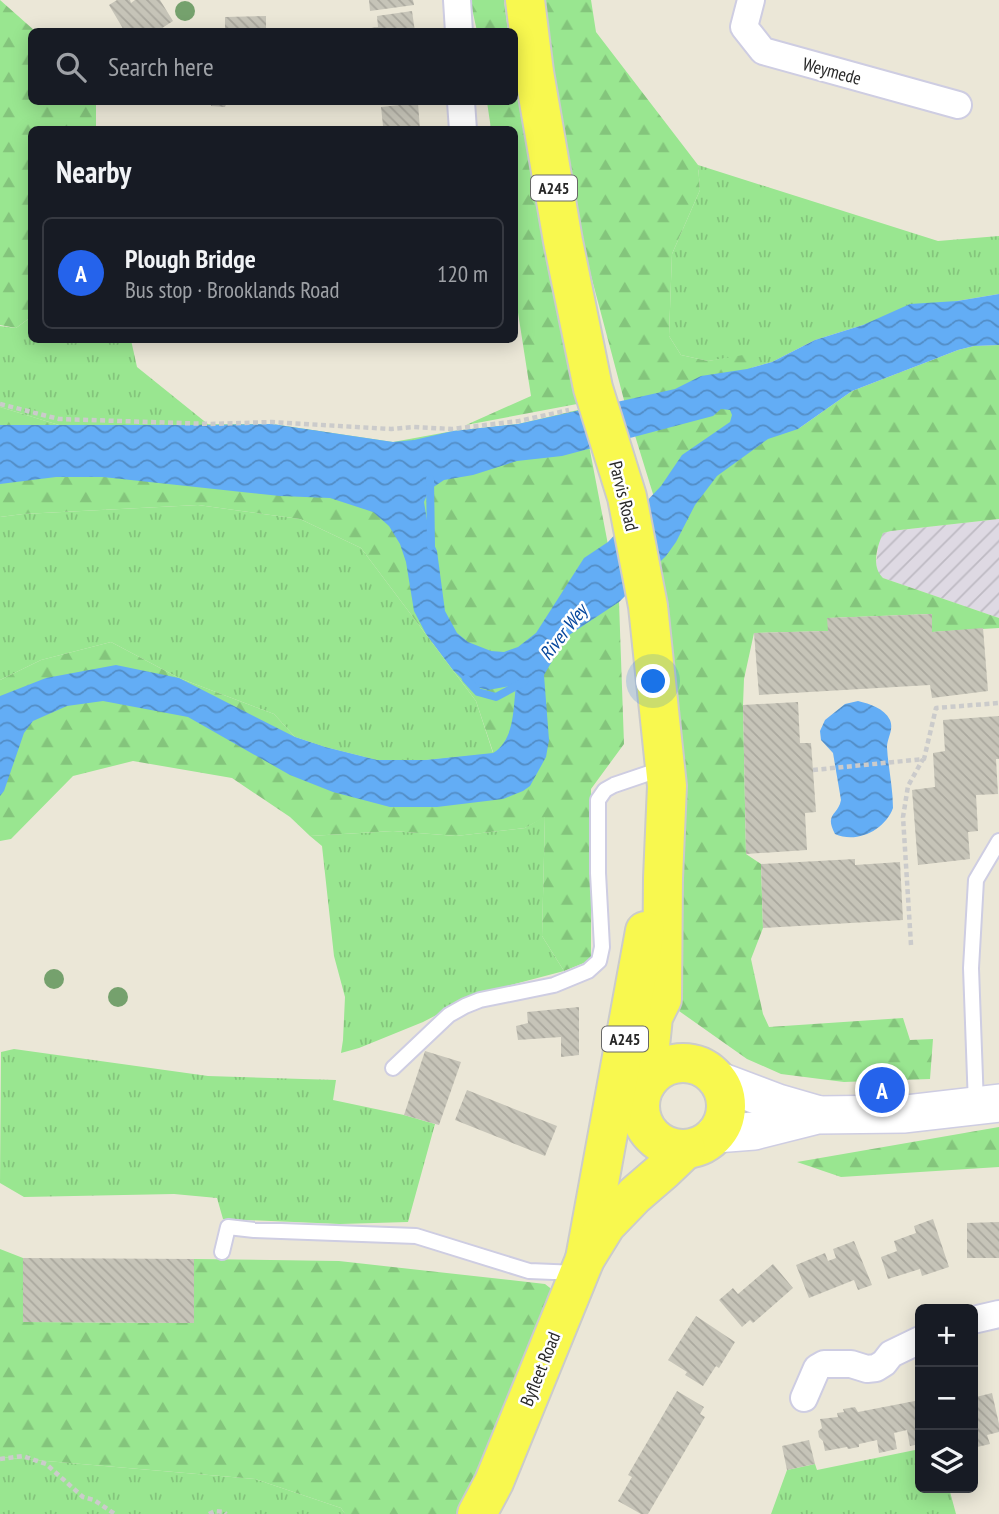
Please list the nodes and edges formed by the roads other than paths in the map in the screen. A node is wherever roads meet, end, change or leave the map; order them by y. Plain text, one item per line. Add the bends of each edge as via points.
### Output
1 (457, 0) edge
2 (525, 0) edge
3 (751, 0) edge
4 (458, 28) edge
5 (461, 105) edge
6 (958, 105) dead end
7 (463, 126) edge
8 (665, 768) junction
9 (666, 819) junction
10 (999, 841) edge
11 (662, 999) junction
12 (393, 1068) dead end
13 (708, 1073) junction
14 (644, 1099) junction
15 (987, 1104) edge
16 (817, 1115) junction
17 (700, 1141) junction
18 (606, 1225) junction
19 (222, 1252) dead end
20 (582, 1266) junction
21 (999, 1314) edge
22 (978, 1319) edge
23 (915, 1342) edge
24 (804, 1398) dead end
25 (477, 1514) edge

1 - 4 street
2 - 8 main road, Parvis Road / A245 via 584,392 593,388 627,497 648,606
3 - 6 street, Weymede via 744,27 762,51
5 - 7 street
8 - 9 main road, Parvis Road / A245
8 - 12 lane via 614,785 598,800 599,961 588,971 554,985 466,1006 449,1015
9 - 11 main road, Parvis Road / A245
9 - 20 main road, A245
10 - 15 lane via 976,880 971,968
11 - 13 main road, Parvis Road / A245 via 687,1052
11 - 14 main road, Parvis Road / A245 via 653,1017
13 - 14 main road via 685,1063 670,1065 656,1072
13 - 16 main road
13 - 17 main road via 723,1090 725,1113 722,1124
14 - 17 main road via 645,1126 662,1144 674,1148
14 - 18 main road, Byfleet Road / A245 via 612,1187
15 - 16 main road via 905,1114
16 - 17 main road
17 - 18 main road, Byfleet Road / A245
18 - 20 main road, Byfleet Road / A245
19 - 20 lane via 228,1227 416,1236 529,1271
20 - 25 main road, Byfleet Road / A245
21 - 22 street
23 - 24 street via 876,1368 824,1364 817,1368

